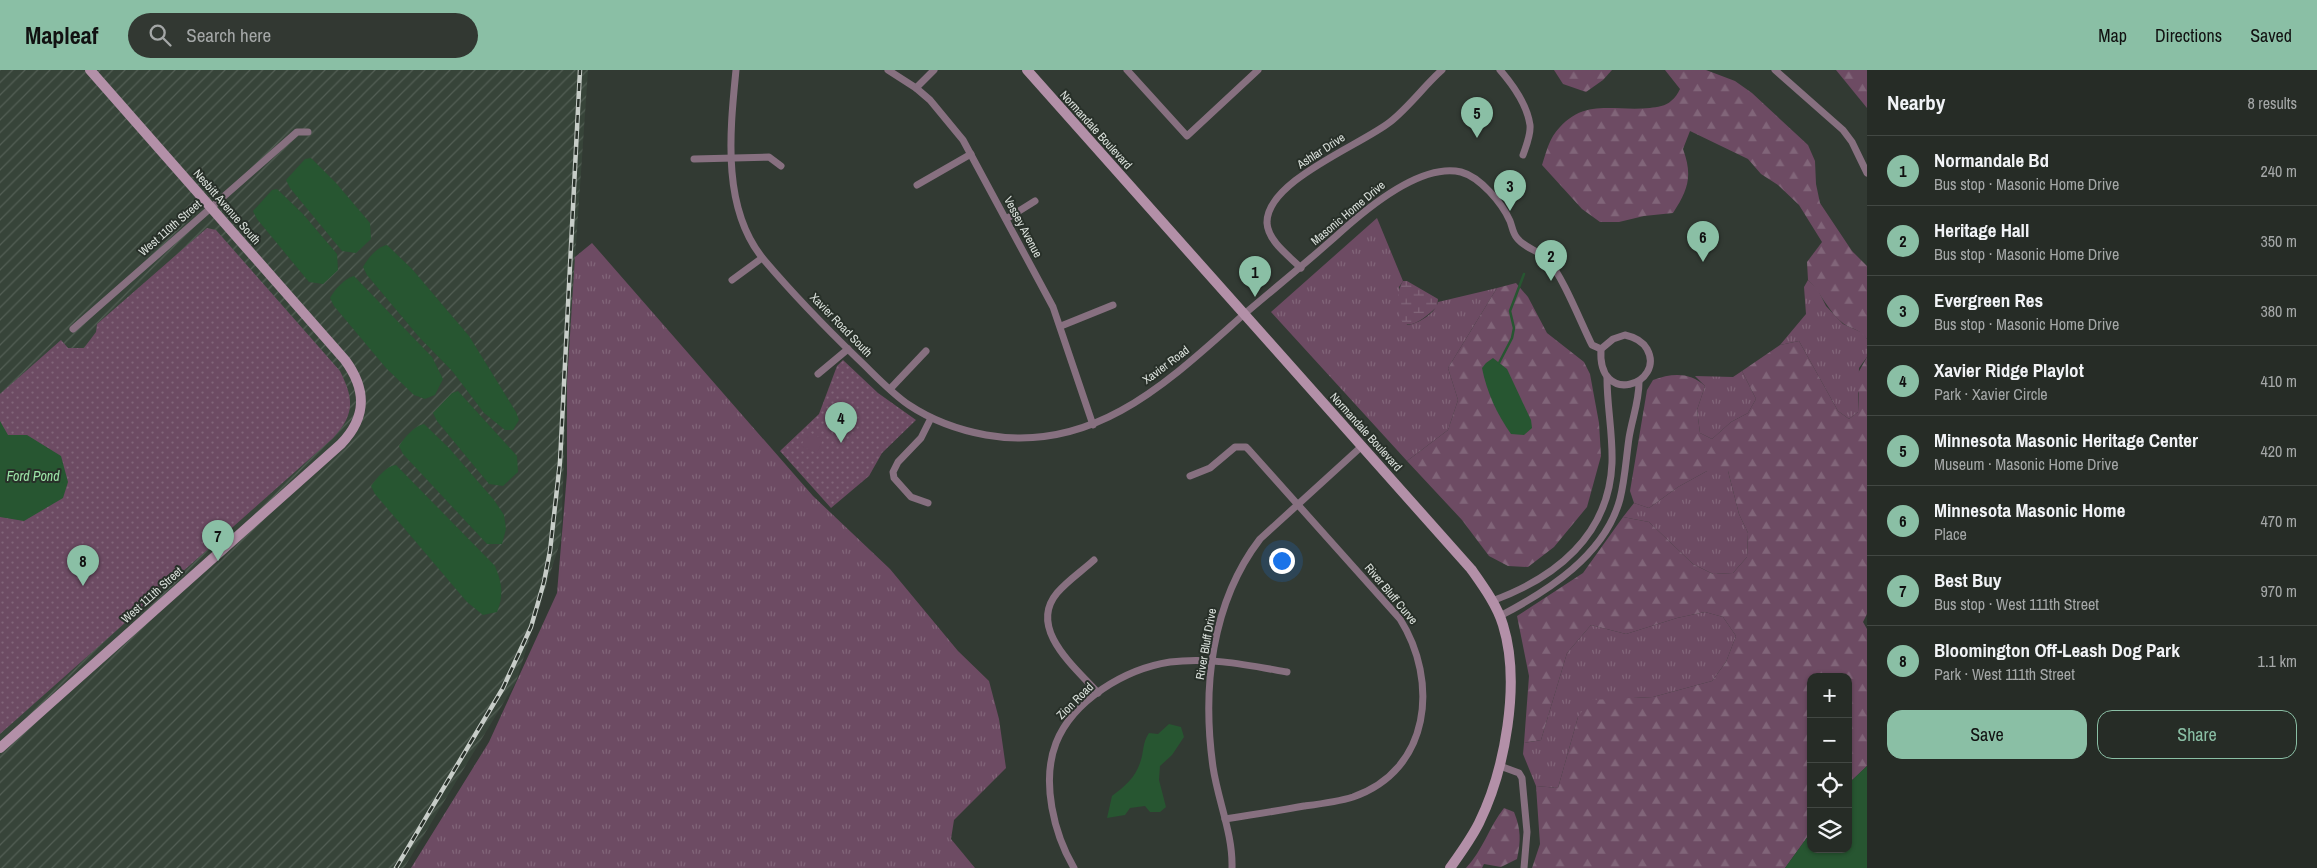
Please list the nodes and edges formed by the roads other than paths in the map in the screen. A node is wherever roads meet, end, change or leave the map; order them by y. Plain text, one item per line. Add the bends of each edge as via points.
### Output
1 (90, 70) edge
2 (736, 70) edge
3 (888, 70) edge
4 (934, 70) edge
5 (1027, 70) edge
6 (1127, 70) edge
7 (1258, 70) edge
8 (1442, 70) edge
9 (1500, 70) edge
10 (1775, 70) edge
11 (916, 88) junction
12 (308, 132) dead end
13 (971, 154) junction
14 (1523, 155) dead end
15 (731, 157) junction
16 (694, 159) dead end
17 (781, 166) dead end
18 (1867, 172) edge
19 (917, 185) dead end
20 (1035, 201) dead end
21 (211, 208) junction
22 (1006, 219) junction
23 (762, 258) junction
24 (1301, 268) junction
25 (732, 280) dead end
26 (1113, 306) dead end
27 (1245, 314) junction
28 (1061, 326) junction
29 (73, 329) dead end
30 (848, 349) junction
31 (1601, 349) junction
32 (926, 351) dead end
33 (345, 360) joint
34 (818, 374) dead end
35 (1608, 378) junction
36 (1638, 382) junction
37 (890, 389) junction
38 (931, 418) junction
39 (1094, 425) junction
40 (1362, 446) junction
41 (1190, 476) dead end
42 (928, 503) dead end
43 (1298, 504) junction
44 (1094, 560) dead end
45 (1492, 601) junction
46 (1500, 616) junction
47 (1212, 660) junction
48 (1287, 672) dead end
49 (1098, 693) junction
50 (0, 748) edge
51 (1500, 766) junction
52 (1224, 819) junction
53 (1074, 868) edge
54 (1232, 868) edge
55 (1450, 868) edge
56 (1524, 868) edge

1 - 21 street, Nesbitt Avenue South
2 - 15 street, Xavier Road South
3 - 11 street, Vessey Avenue
4 - 11 street
5 - 27 street, Normandale Boulevard
6 - 7 street via 1187,136
8 - 24 street, Ashlar Drive via 1391,122 1314,167 1270,206 1267,224 1273,240
9 - 14 street via 1520,97 1530,125
10 - 18 street via 1843,130
11 - 13 street, Vessey Avenue via 957,131
12 - 21 street, West 110th Street via 297,132
13 - 19 street
13 - 22 street, Vessey Avenue
15 - 16 street
15 - 17 street via 768,157
15 - 23 street, Xavier Road South via 744,225
20 - 22 street
21 - 29 street, West 110th Street
21 - 33 street, Nesbitt Avenue South
22 - 28 street, Vessey Avenue
23 - 25 street
23 - 30 street, Xavier Road South
24 - 27 street, Masonic Home Drive
24 - 31 street, Masonic Home Drive via 1394,189 1435,174 1463,172 1499,200 1517,239 1550,263 1592,345
26 - 28 street
27 - 39 street, Xavier Road via 1166,381
27 - 40 street, Normandale Boulevard
28 - 39 street, Vessey Avenue
30 - 34 street
30 - 37 street, Xavier Road South
31 - 35 street via 1601,368
31 - 36 street via 1613,339 1625,335 1645,344 1651,362 1648,373
32 - 37 street
33 - 50 street, West 111th Street via 359,383 361,396 357,422 350,434
35 - 36 street via 1627,386
35 - 45 street via 1612,464 1605,505 1582,544 1559,566 1526,588
36 - 46 street via 1639,397 1619,500 1609,524 1587,555 1562,578
37 - 38 street, Xavier Road South
38 - 39 street, Xavier Road South via 1000,438 1055,437
38 - 42 street via 921,438 898,462 894,472 894,478 911,497
40 - 43 street, River Bluff Drive
40 - 45 street, Normandale Boulevard via 1471,569
41 - 43 street, River Bluff Curve via 1210,468 1235,447 1246,447
43 - 47 street, River Bluff Drive via 1260,539 1236,575 1221,616
43 - 52 street, River Bluff Curve via 1388,604 1410,635 1418,653 1424,691 1420,725 1406,756 1369,790 1336,802
44 - 49 street via 1056,595 1047,624 1055,643
45 - 46 street, Normandale Boulevard
46 - 51 street, Normandale Boulevard via 1507,643 1510,681
47 - 48 street, Zion Road
47 - 49 street, Zion Road via 1145,668
47 - 52 street, River Bluff Drive via 1210,736 1213,769
49 - 53 street, Zion Road via 1085,703 1061,732 1052,758 1051,796 1055,819
51 - 55 street, Normandale Boulevard via 1479,823
51 - 56 street via 1519,773 1522,778 1527,832
52 - 54 street, River Bluff Drive

